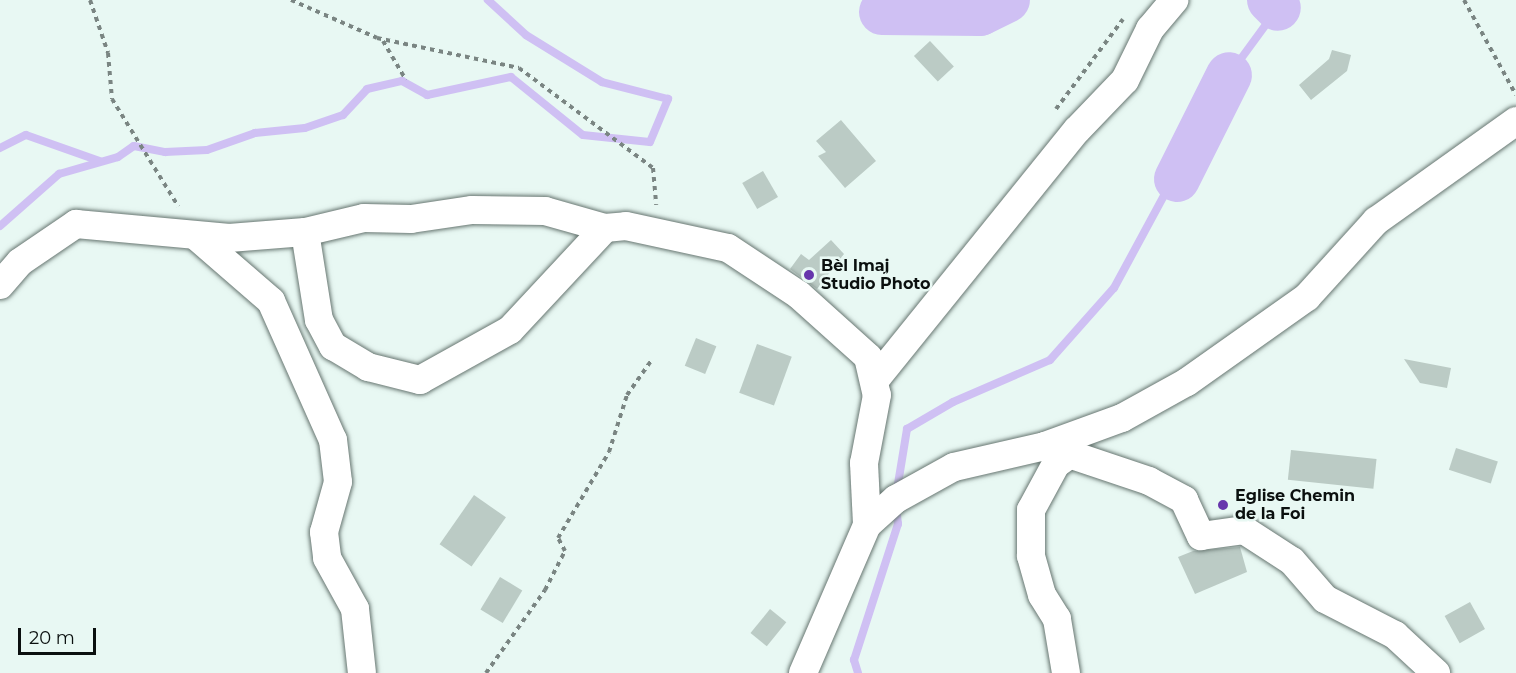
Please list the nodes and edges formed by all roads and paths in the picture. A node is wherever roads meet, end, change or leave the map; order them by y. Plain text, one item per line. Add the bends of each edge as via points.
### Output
1 (90, 0) edge
2 (291, 0) edge
3 (1174, 0) edge
4 (1464, 0) edge
5 (376, 38) junction
6 (406, 80) dead end
7 (1516, 95) edge
8 (1516, 121) edge
9 (605, 228) junction
10 (305, 232) junction
11 (667, 234) junction
12 (197, 237) junction
13 (0, 285) edge
14 (651, 361) dead end
15 (875, 380) junction
16 (1045, 446) junction
17 (1073, 452) junction
18 (867, 525) junction
19 (362, 673) edge
20 (486, 673) edge
21 (803, 673) edge
22 (1066, 673) edge
23 (1436, 673) edge

1 - 12 path via 108,53 112,99
2 - 5 path
3 - 15 street via 1150,29 1125,80 1077,130
4 - 7 path
5 - 6 path via 386,43
5 - 11 path via 519,68 535,77 654,168 655,201
8 - 16 street via 1376,221 1307,297 1252,340 1122,418
9 - 10 street via 545,211 472,210 411,219 364,218
9 - 10 street via 510,330 420,380 368,367 333,346 319,320
9 - 11 street
10 - 12 street
11 - 15 street via 728,248 799,295 868,357
12 - 13 street via 76,224 27,256
12 - 19 street via 272,301 333,440 339,474 324,532 327,558 355,609
14 - 20 path via 627,395 609,452 558,538 565,551 545,590
15 - 18 street via 864,463
16 - 17 street
16 - 18 street via 954,467 896,499
17 - 22 street via 1056,464 1031,510 1031,556 1065,646
17 - 23 street via 1184,500 1201,536 1244,530 1292,561 1324,599 1395,635
18 - 21 street

